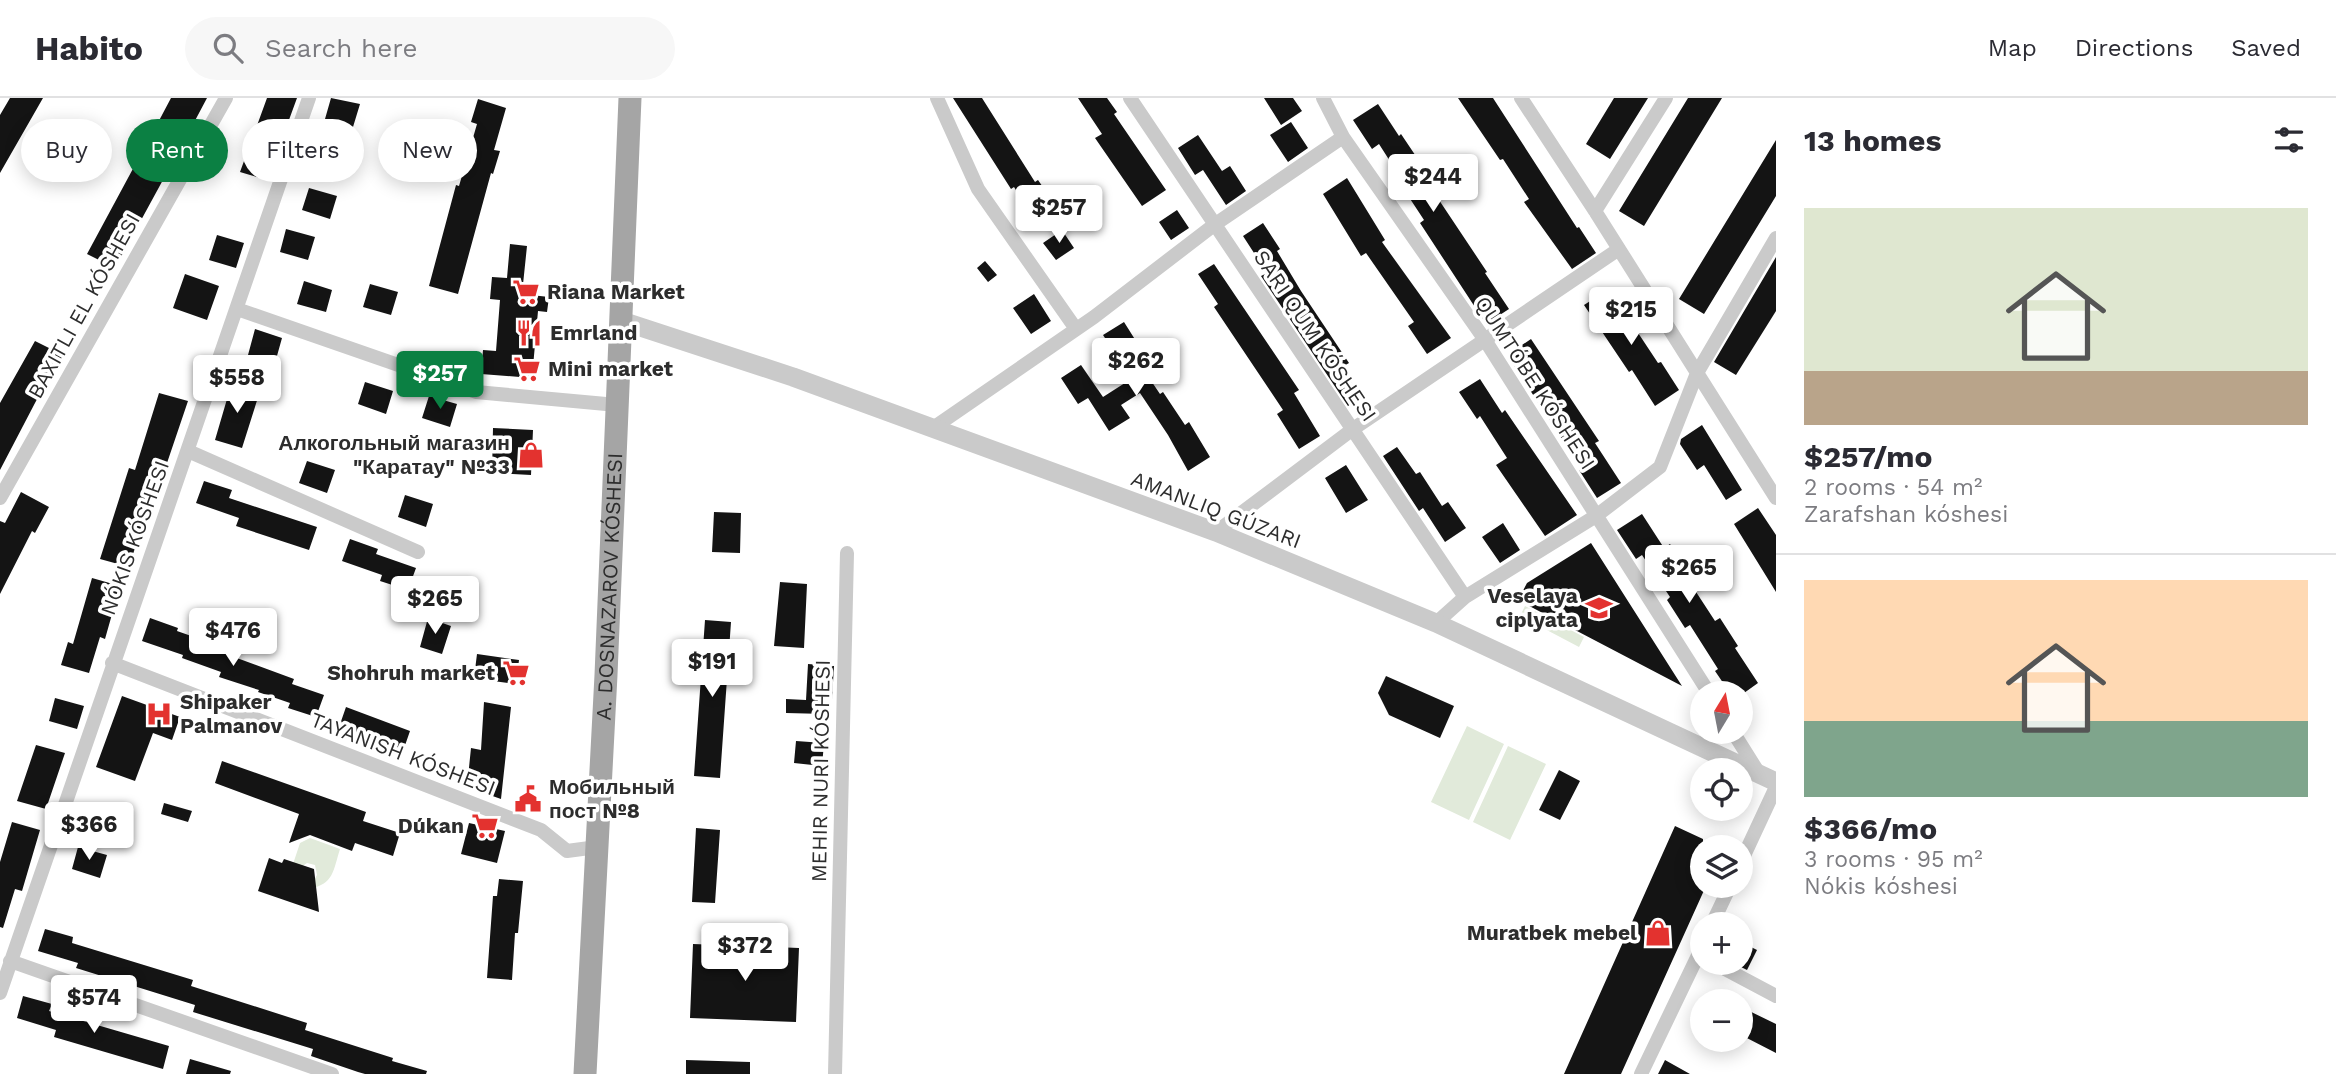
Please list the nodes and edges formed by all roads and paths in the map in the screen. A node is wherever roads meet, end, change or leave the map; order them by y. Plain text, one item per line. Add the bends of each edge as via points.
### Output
1 (226, 98) edge
2 (309, 98) edge
3 (630, 98) edge
4 (937, 98) edge
5 (1129, 98) edge
6 (1323, 98) edge
7 (1521, 98) edge
8 (1666, 98) edge
9 (1343, 137) junction
10 (1595, 211) junction
11 (1214, 225) junction
12 (1776, 238) edge
13 (1619, 249) junction
14 (237, 309) junction
15 (622, 321) junction
16 (1076, 329) junction
17 (1485, 340) junction
18 (1697, 373) junction
19 (617, 405) junction
20 (933, 428) junction
21 (1353, 429) junction
22 (188, 451) junction
23 (0, 498) edge
24 (1776, 498) edge
25 (1596, 516) junction
26 (1216, 533) junction
27 (418, 552) dead end
28 (848, 553) dead end
29 (1465, 597) junction
30 (1436, 622) junction
31 (112, 663) junction
32 (1701, 681) edge
33 (1742, 744) edge
34 (1771, 781) edge
35 (1751, 835) edge
36 (597, 847) junction
37 (10, 961) junction
38 (1690, 975) edge
39 (1736, 975) edge
40 (0, 993) edge
41 (1776, 996) edge
42 (332, 1074) edge
43 (586, 1074) edge
44 (835, 1074) edge
45 (1641, 1074) edge

1 - 23 street
2 - 14 street, NÓKIS KÓSHESI
3 - 15 main road, A. DOSNAZAROV KÓSHESI
4 - 16 street via 978,189
5 - 11 street
6 - 9 street, QUMTÓBE KÓSHESI
7 - 10 street
8 - 10 street
9 - 11 street
9 - 17 street, QUMTÓBE KÓSHESI
10 - 13 street
11 - 16 street
11 - 21 street
12 - 18 street
13 - 17 street
13 - 18 street
14 - 19 street via 476,391
14 - 22 street, NÓKIS KÓSHESI
15 - 19 main road, A. DOSNAZAROV KÓSHESI
15 - 20 street
16 - 20 street
17 - 21 street
17 - 25 street, QUMTÓBE KÓSHESI
18 - 24 street
18 - 25 street via 1660,467
19 - 36 main road, A. DOSNAZAROV KÓSHESI
20 - 26 street
21 - 26 street
21 - 29 street
22 - 27 street
22 - 31 street, NÓKIS KÓSHESI
25 - 29 street
25 - 32 street, QUMTÓBE KÓSHESI
26 - 30 street
28 - 44 street
29 - 30 street
30 - 34 street
31 - 36 street via 541,830 567,851
31 - 37 street, NÓKIS KÓSHESI
33 - 34 street
34 - 35 street
36 - 43 main road, A. DOSNAZAROV KÓSHESI
37 - 40 street, NÓKIS KÓSHESI
37 - 42 street
38 - 45 street
39 - 41 street

